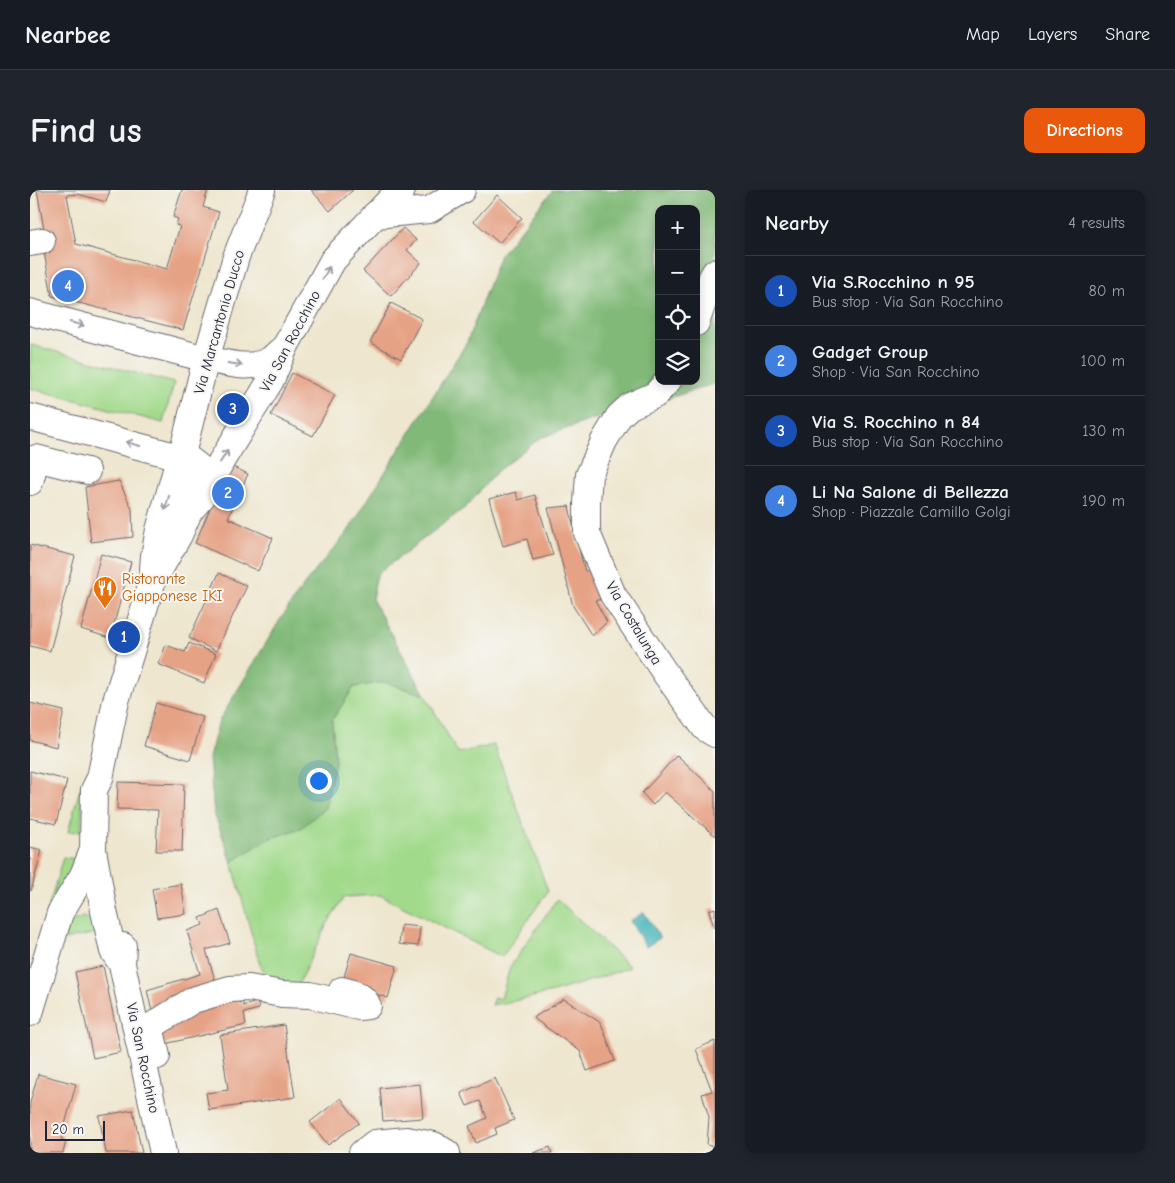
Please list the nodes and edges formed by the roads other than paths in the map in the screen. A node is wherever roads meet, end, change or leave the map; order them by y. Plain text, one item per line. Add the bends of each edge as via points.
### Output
1 (262, 190) edge
2 (462, 190) edge
3 (386, 199) edge
4 (715, 272) edge
5 (30, 312) edge
6 (700, 312) edge
7 (285, 347) junction
8 (206, 359) junction
9 (664, 385) edge
10 (30, 417) edge
11 (180, 456) junction
12 (87, 471) dead end
13 (30, 482) edge
14 (189, 512) junction
15 (152, 583) junction
16 (715, 734) edge
17 (100, 778) junction
18 (93, 850) junction
19 (104, 911) junction
20 (60, 913) junction
21 (122, 964) junction
22 (342, 990) dead end
23 (30, 1014) edge
24 (151, 1095) junction
25 (163, 1153) edge
26 (362, 1153) edge
27 (446, 1153) edge

1 - 8 street, Via Marcantonio Ducco via 253,237 236,257
2 - 3 street via 429,210
7 -> 3 street, Via San Rocchino via 333,260
4 - 6 street
5 -> 8 street
8 -> 7 street via 250,366 270,359
14 -> 7 street, Via San Rocchino via 202,497 271,380
8 - 11 street, Via Marcantonio Ducco
9 - 16 street, Via Costalunga via 655,395 630,406 619,416 604,441 589,475 586,502 588,533 614,595 665,673 705,728
11 -> 10 street
11 - 14 street via 199,467
11 -> 15 street, Via San Rocchino via 159,530
12 - 13 street via 36,458
14 - 15 street, Via San Rocchino
15 - 17 street, Via San Rocchino via 116,701
17 - 18 street, Via San Rocchino via 94,790
17 - 21 street, Via San Rocchino via 106,799 112,875 124,950
18 - 19 street, Via San Rocchino
18 - 20 street via 84,875
19 - 20 street via 79,908
19 - 21 street, Via San Rocchino via 114,951
20 - 23 street
21 - 24 street, Via San Rocchino
22 - 24 street via 366,1000 368,1006 249,988 230,989 193,1000 150,1027 164,1083 161,1092
24 - 25 street, Via San Rocchino
26 - 27 street via 375,1143 407,1140 434,1145

